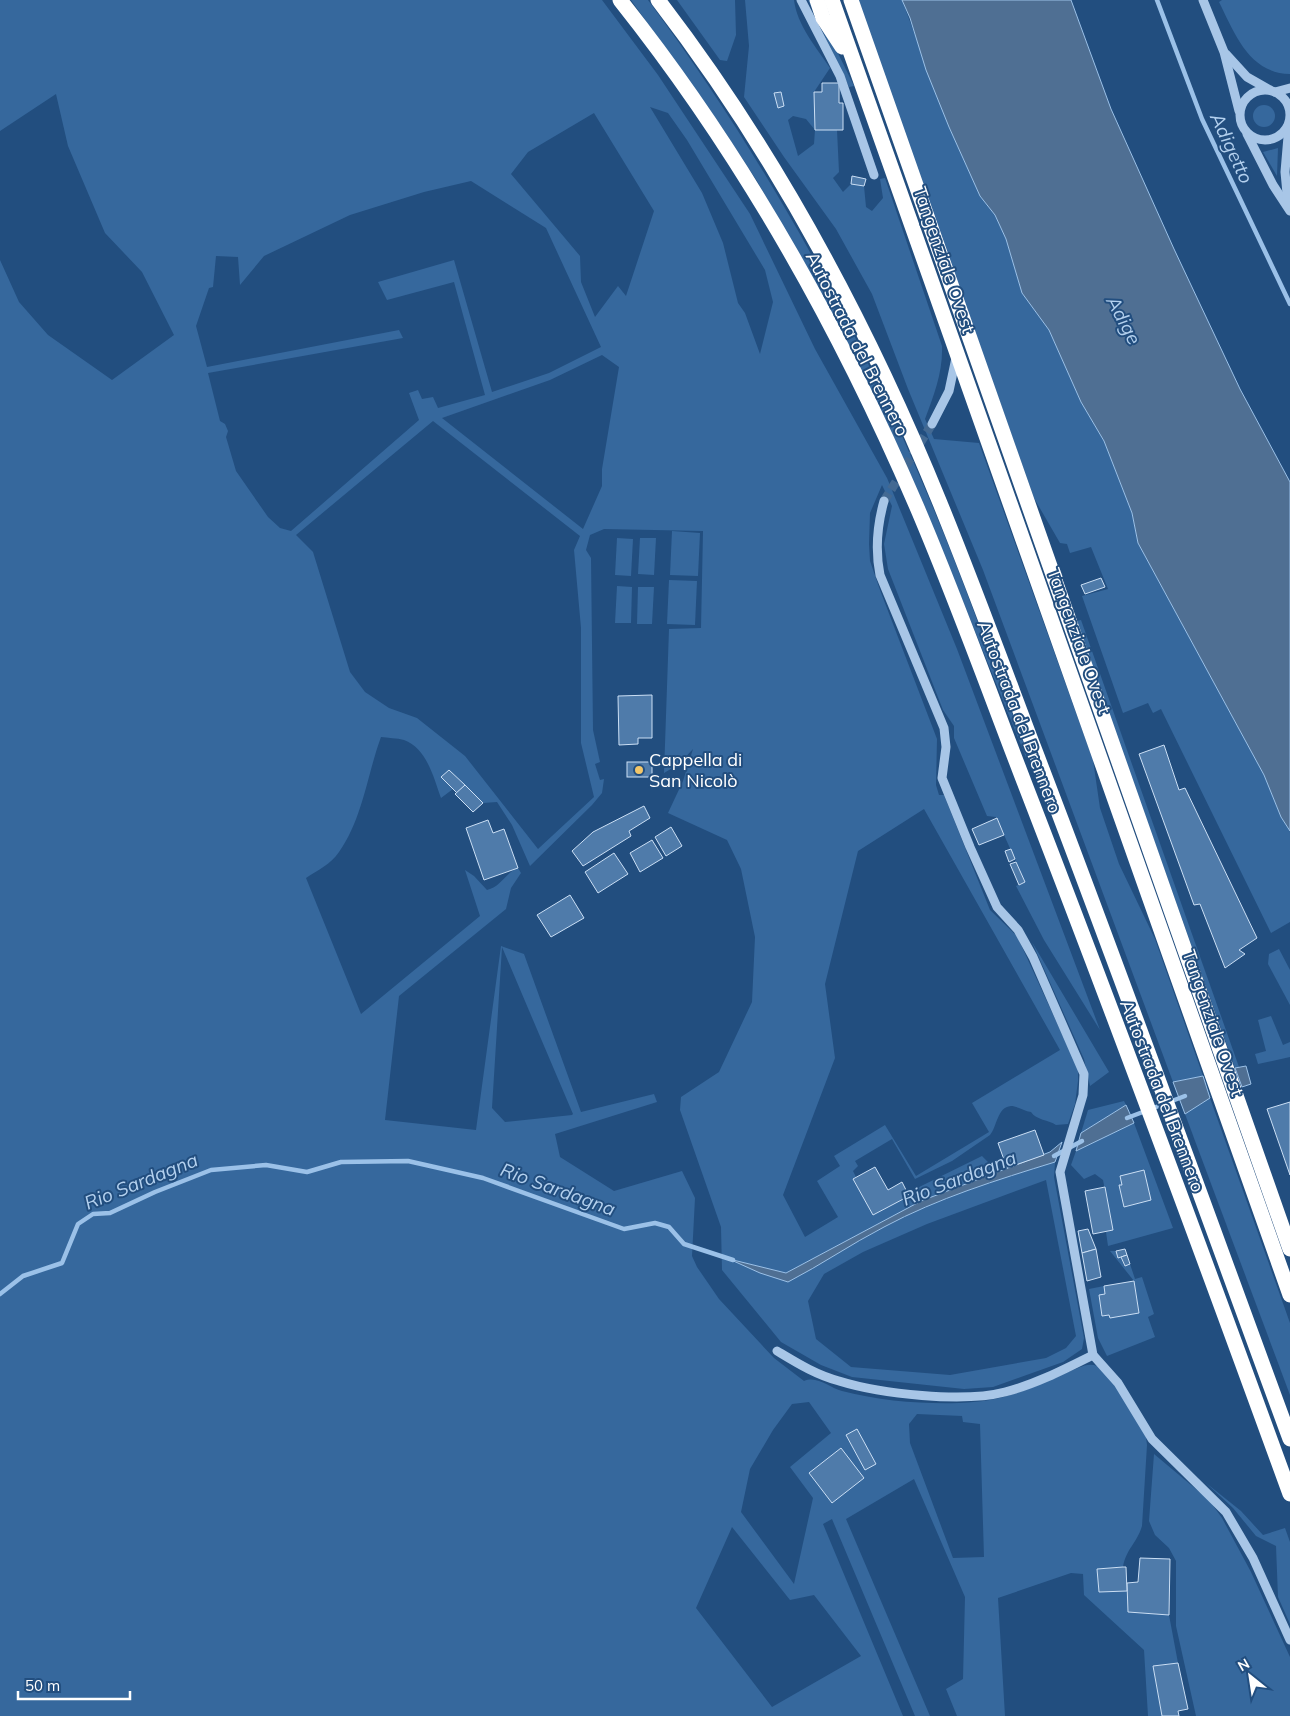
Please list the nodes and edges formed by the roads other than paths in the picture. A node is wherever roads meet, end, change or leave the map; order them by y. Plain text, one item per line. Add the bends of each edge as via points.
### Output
1 (620, 0) edge
2 (658, 0) edge
3 (801, 0) edge
4 (817, 0) edge
5 (832, 0) edge
6 (851, 0) edge
7 (1203, 0) edge
8 (1224, 52) junction
9 (857, 70) junction
10 (1290, 88) edge
11 (1274, 92) junction
12 (1239, 114) junction
13 (1290, 120) edge
14 (1245, 132) junction
15 (874, 175) dead end
16 (1289, 209) edge
17 (957, 352) junction
18 (932, 424) tunnel mouth
19 (884, 501) tunnel mouth
20 (1290, 1249) edge
21 (1290, 1295) edge
22 (777, 1351) dead end
23 (1093, 1355) junction
24 (1290, 1439) edge
25 (1290, 1494) edge
26 (1290, 1640) edge

1 - 25 highway, Autostrada del Brennero via 651,39 734,160 803,276 838,338 916,505 1154,1126
2 - 24 highway, Autostrada del Brennero via 770,165 826,263 887,382 940,503 1174,1119
3 - 15 street via 840,76
4 - 9 highway via 823,18
5 - 9 highway, Tangenziale Ovest
6 - 20 highway, Tangenziale Ovest
7 - 8 street
8 - 11 street via 1247,77
8 - 12 street
9 - 17 highway, Tangenziale Ovest
10 - 11 street
11 - 12 street via 1263,90 1250,94
11 - 13 street via 1287,103
12 - 14 street
13 - 14 street via 1282,134 1270,140 1257,140
13 - 16 street via 1284,172
14 - 16 street
17 - 18 street via 949,391
17 - 21 highway, Tangenziale Ovest
19 - 23 street via 876,558 880,575 944,728 946,747 942,778 997,908 1022,938 1084,1074 1084,1090 1060,1172
22 - 23 street via 807,1370 840,1382 939,1397 1004,1392
23 - 26 street via 1118,1383 1152,1439 1226,1512 1253,1558

